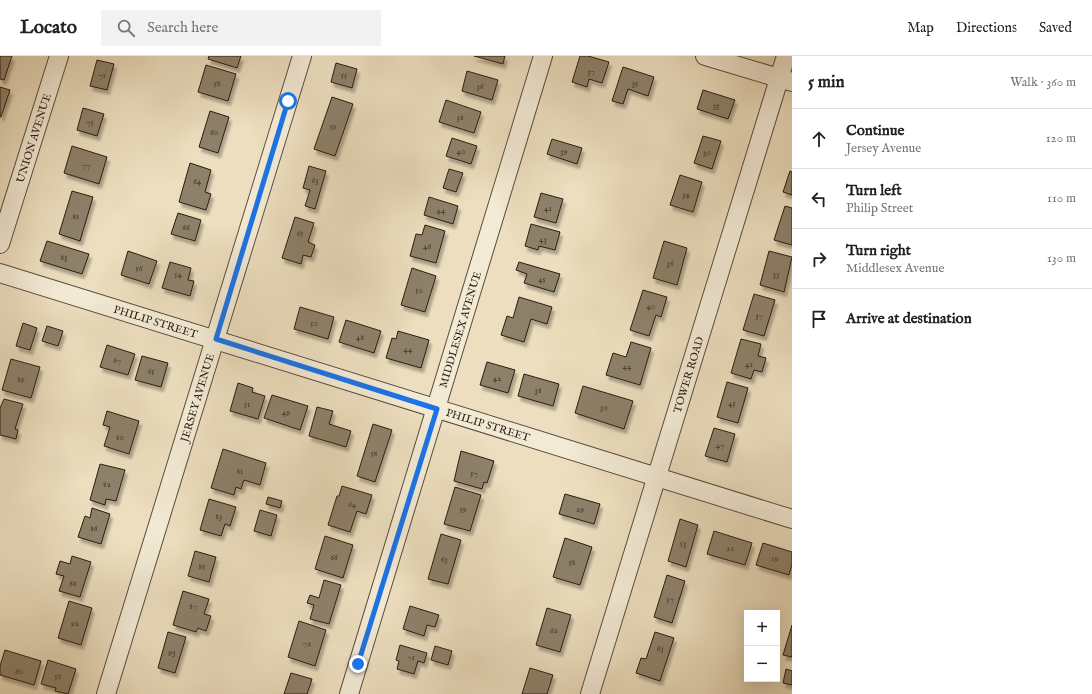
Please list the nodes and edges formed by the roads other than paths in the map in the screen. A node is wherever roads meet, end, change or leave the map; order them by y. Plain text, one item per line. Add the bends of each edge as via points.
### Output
1 (59, 56) edge
2 (302, 56) edge
3 (543, 56) edge
4 (705, 56) edge
5 (786, 56) edge
6 (786, 80) edge
7 (0, 244) edge
8 (0, 273) edge
9 (216, 339) junction
10 (437, 409) junction
11 (656, 477) junction
12 (792, 519) edge
13 (106, 694) edge
14 (349, 694) edge
15 (590, 694) edge

1 - 7 street, UNION AVENUE
2 - 9 street, JERSEY AVENUE
3 - 10 street, MIDDLESEX AVENUE
4 - 6 street
5 - 6 street, TOWER ROAD
6 - 11 street, TOWER ROAD
8 - 9 street, PHILIP STREET
9 - 10 street, PHILIP STREET
9 - 13 street, JERSEY AVENUE
10 - 11 street, PHILIP STREET
10 - 14 street, MIDDLESEX AVENUE
11 - 12 street, PHILIP STREET
11 - 15 street, TOWER ROAD

